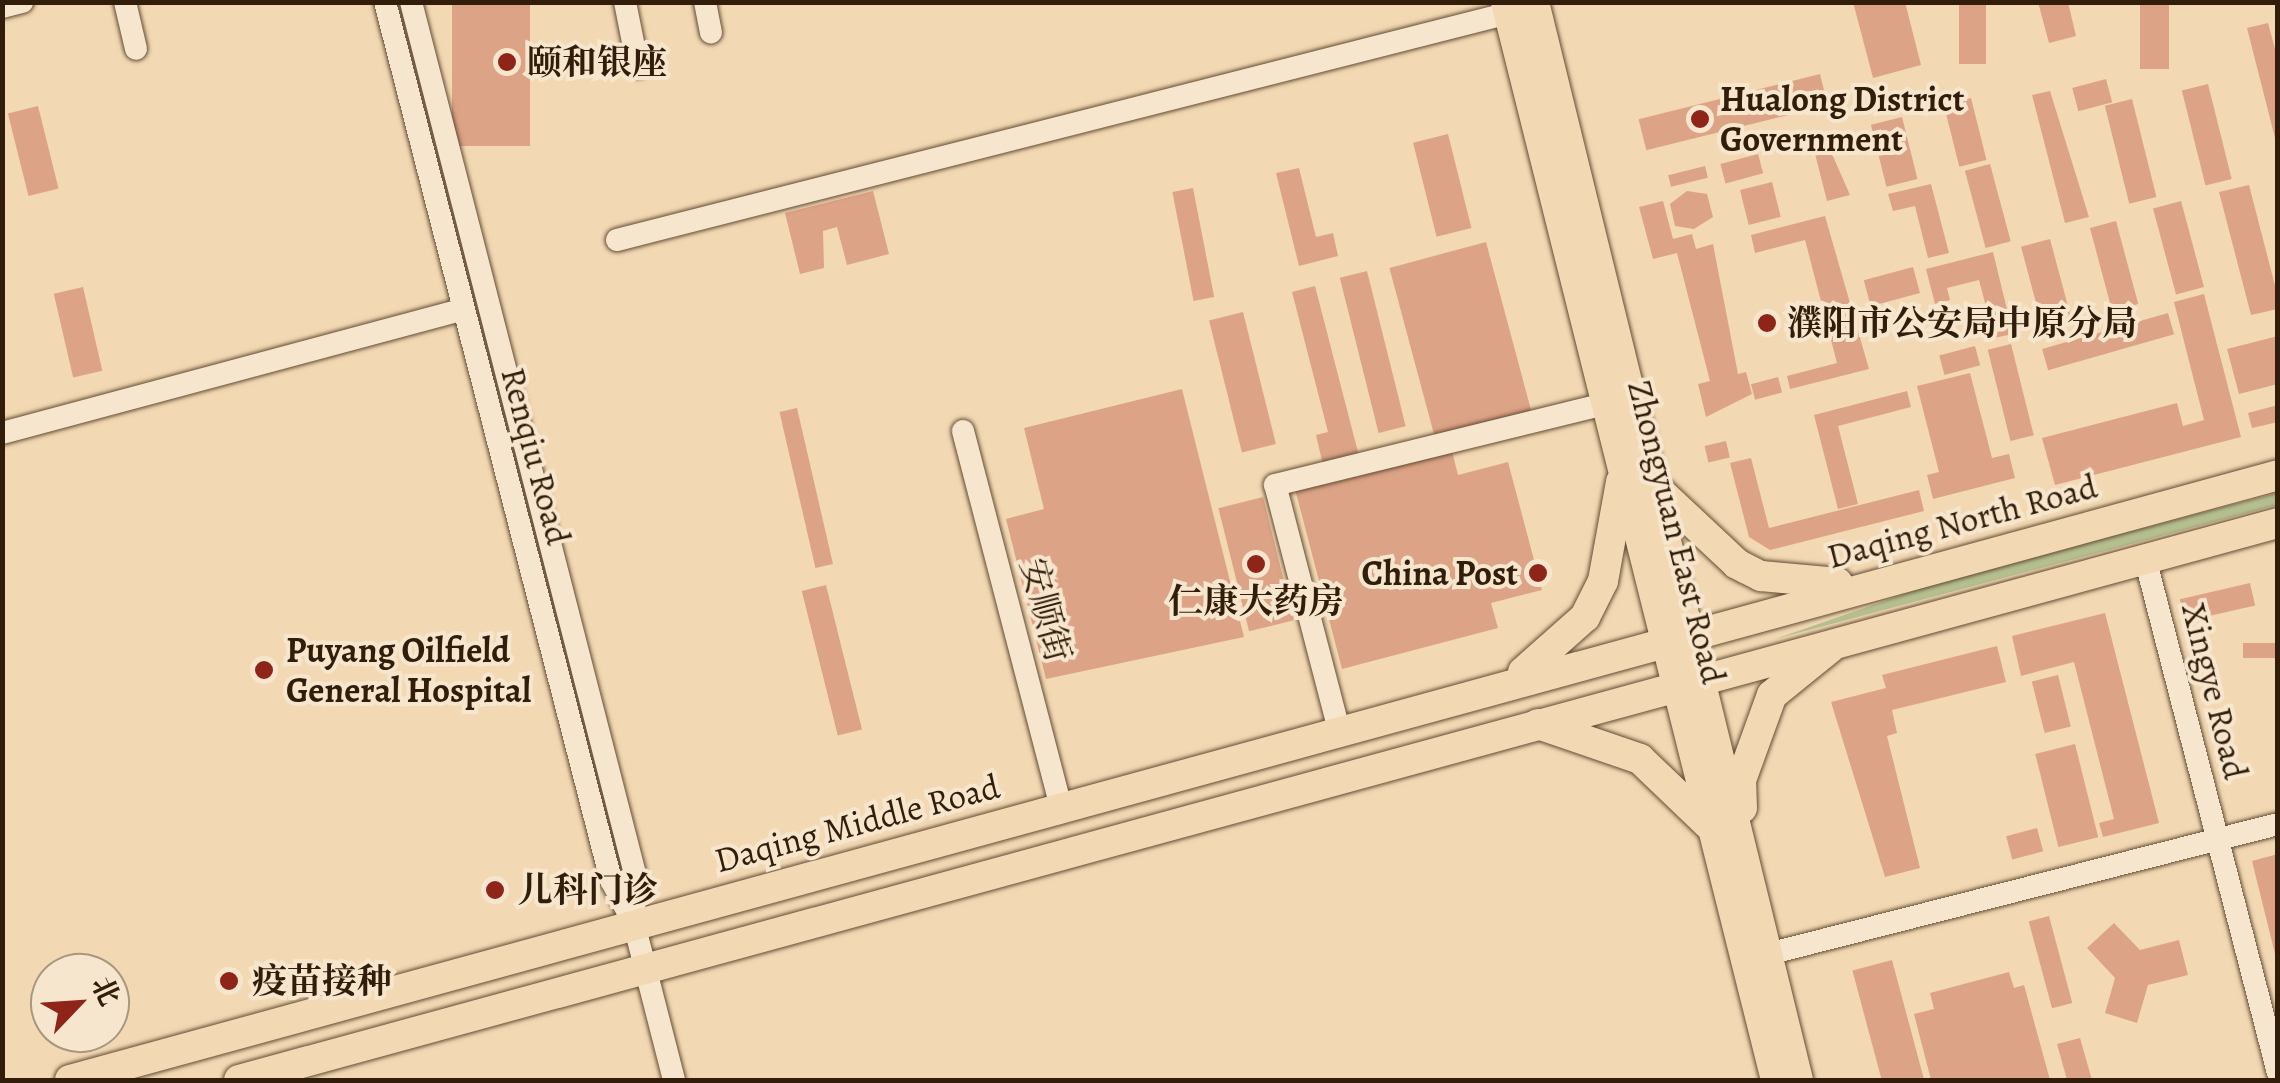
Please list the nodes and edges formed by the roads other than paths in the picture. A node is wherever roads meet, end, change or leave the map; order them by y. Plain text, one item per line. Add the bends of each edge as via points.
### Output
1 (22, 2) edge
2 (125, 2) edge
3 (385, 2) edge
4 (411, 2) edge
5 (625, 2) edge
6 (704, 2) edge
7 (1516, 6) edge
8 (2, 8) edge
9 (712, 32) dead end
10 (136, 49) dead end
11 (638, 67) dead end
12 (617, 240) dead end
13 (462, 310) junction
14 (1606, 404) junction
15 (963, 431) dead end
16 (2, 433) edge
17 (1623, 469) junction
18 (2278, 476) edge
19 (1653, 484) junction
20 (2278, 523) edge
21 (2146, 558) junction
22 (1871, 584) junction
23 (1678, 637) junction
24 (1845, 638) junction
25 (1688, 680) junction
26 (1510, 683) junction
27 (1534, 723) junction
28 (1339, 730) junction
29 (1061, 806) junction
30 (2278, 824) edge
31 (1713, 832) junction
32 (2217, 839) junction
33 (1743, 852) junction
34 (634, 924) junction
35 (1768, 954) junction
36 (645, 968) junction
37 (2278, 1073) edge
38 (70, 1080) edge
39 (239, 1080) edge
40 (674, 1080) edge
41 (1776, 1080) edge
42 (1798, 1080) edge

1 - 8 street
2 - 10 street
3 - 13 street, Renqiu Road
4 - 34 street, Renqiu Road via 635,874
5 - 11 street
6 - 9 street
7 - 12 street
7 - 14 main road, Zhongyuan East Road
7 - 19 main road, Zhongyuan East Road
13 - 16 street
13 - 34 street, Renqiu Road via 611,880
14 - 17 main road, Zhongyuan East Road
14 - 28 street via 1274,484
15 - 29 street, 安顺街
17 - 23 main road, Zhongyuan East Road
17 - 26 main road via 1603,581 1584,616
18 - 22 main road, Daqing North Road
19 - 22 main road via 1714,552 1761,576
19 - 23 main road, Zhongyuan East Road
20 - 21 main road
21 - 24 main road
21 - 32 street, Xingye Road
22 - 23 main road, Daqing North Road
23 - 25 main road, Zhongyuan East Road
23 - 26 main road, Daqing Middle Road
24 - 25 main road
24 - 33 main road via 1772,695 1741,780
25 - 27 main road
25 - 31 main road, Zhongyuan East Road
25 - 33 main road, Zhongyuan East Road
26 - 28 main road, Daqing Middle Road
27 - 31 main road via 1640,758
27 - 36 main road
28 - 29 main road, Daqing Middle Road
29 - 34 main road, Daqing Middle Road
30 - 32 street
31 - 41 main road, Zhongyuan East Road
32 - 35 street
32 - 37 street, Xingye Road
33 - 35 main road, Zhongyuan East Road
34 - 36 street, Renqiu Road
34 - 38 main road, Daqing Middle Road
35 - 42 main road, Zhongyuan East Road
36 - 39 main road
36 - 40 street, Renqiu Road

